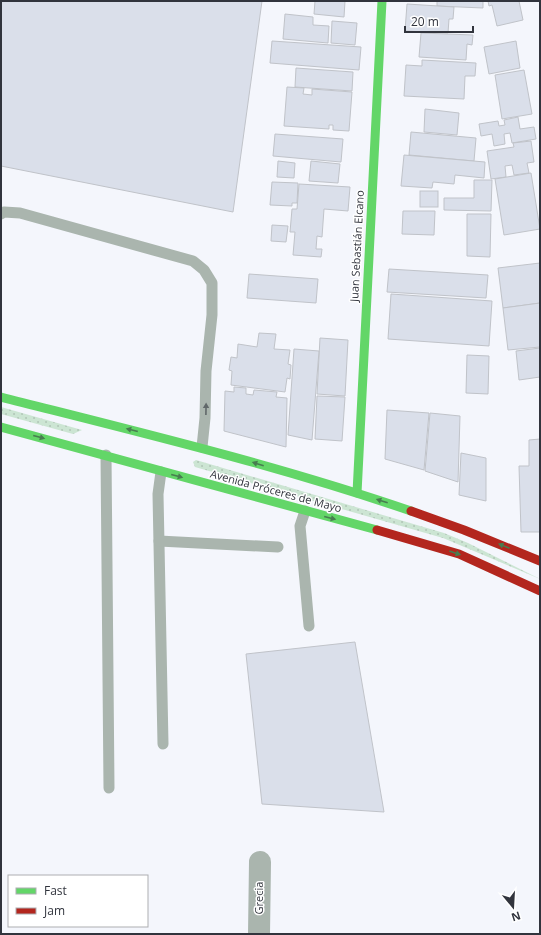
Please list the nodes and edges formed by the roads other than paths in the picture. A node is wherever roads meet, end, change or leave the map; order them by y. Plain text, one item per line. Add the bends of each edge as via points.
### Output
1 (382, 1) edge
2 (1, 214) edge
3 (1, 397) edge
4 (1, 426) edge
5 (202, 447) junction
6 (106, 455) junction
7 (160, 472) junction
8 (357, 493) junction
9 (305, 511) junction
10 (160, 541) junction
11 (278, 547) dead end
12 (540, 561) edge
13 (540, 591) edge
14 (309, 626) dead end
15 (163, 744) dead end
16 (109, 788) dead end
17 (260, 862) dead end
18 (259, 934) edge

1 - 8 main road, Juan Sebastián Elcano
5 -> 2 lane via 212,315 212,283 204,270 193,260 20,213
5 -> 3 main road, Avenida Próceres de Mayo
4 -> 6 main road, Avenida Próceres de Mayo
8 -> 5 main road, Avenida Próceres de Mayo
6 - 7 main road, Avenida Próceres de Mayo
6 - 16 lane
7 -> 9 main road, Avenida Próceres de Mayo
7 - 10 lane
12 -> 8 main road, Avenida Próceres de Mayo via 441,521
9 -> 13 main road, Avenida Próceres de Mayo via 459,554
9 - 14 lane via 300,526
10 - 11 lane
10 - 15 lane
17 - 18 street, Grecia

